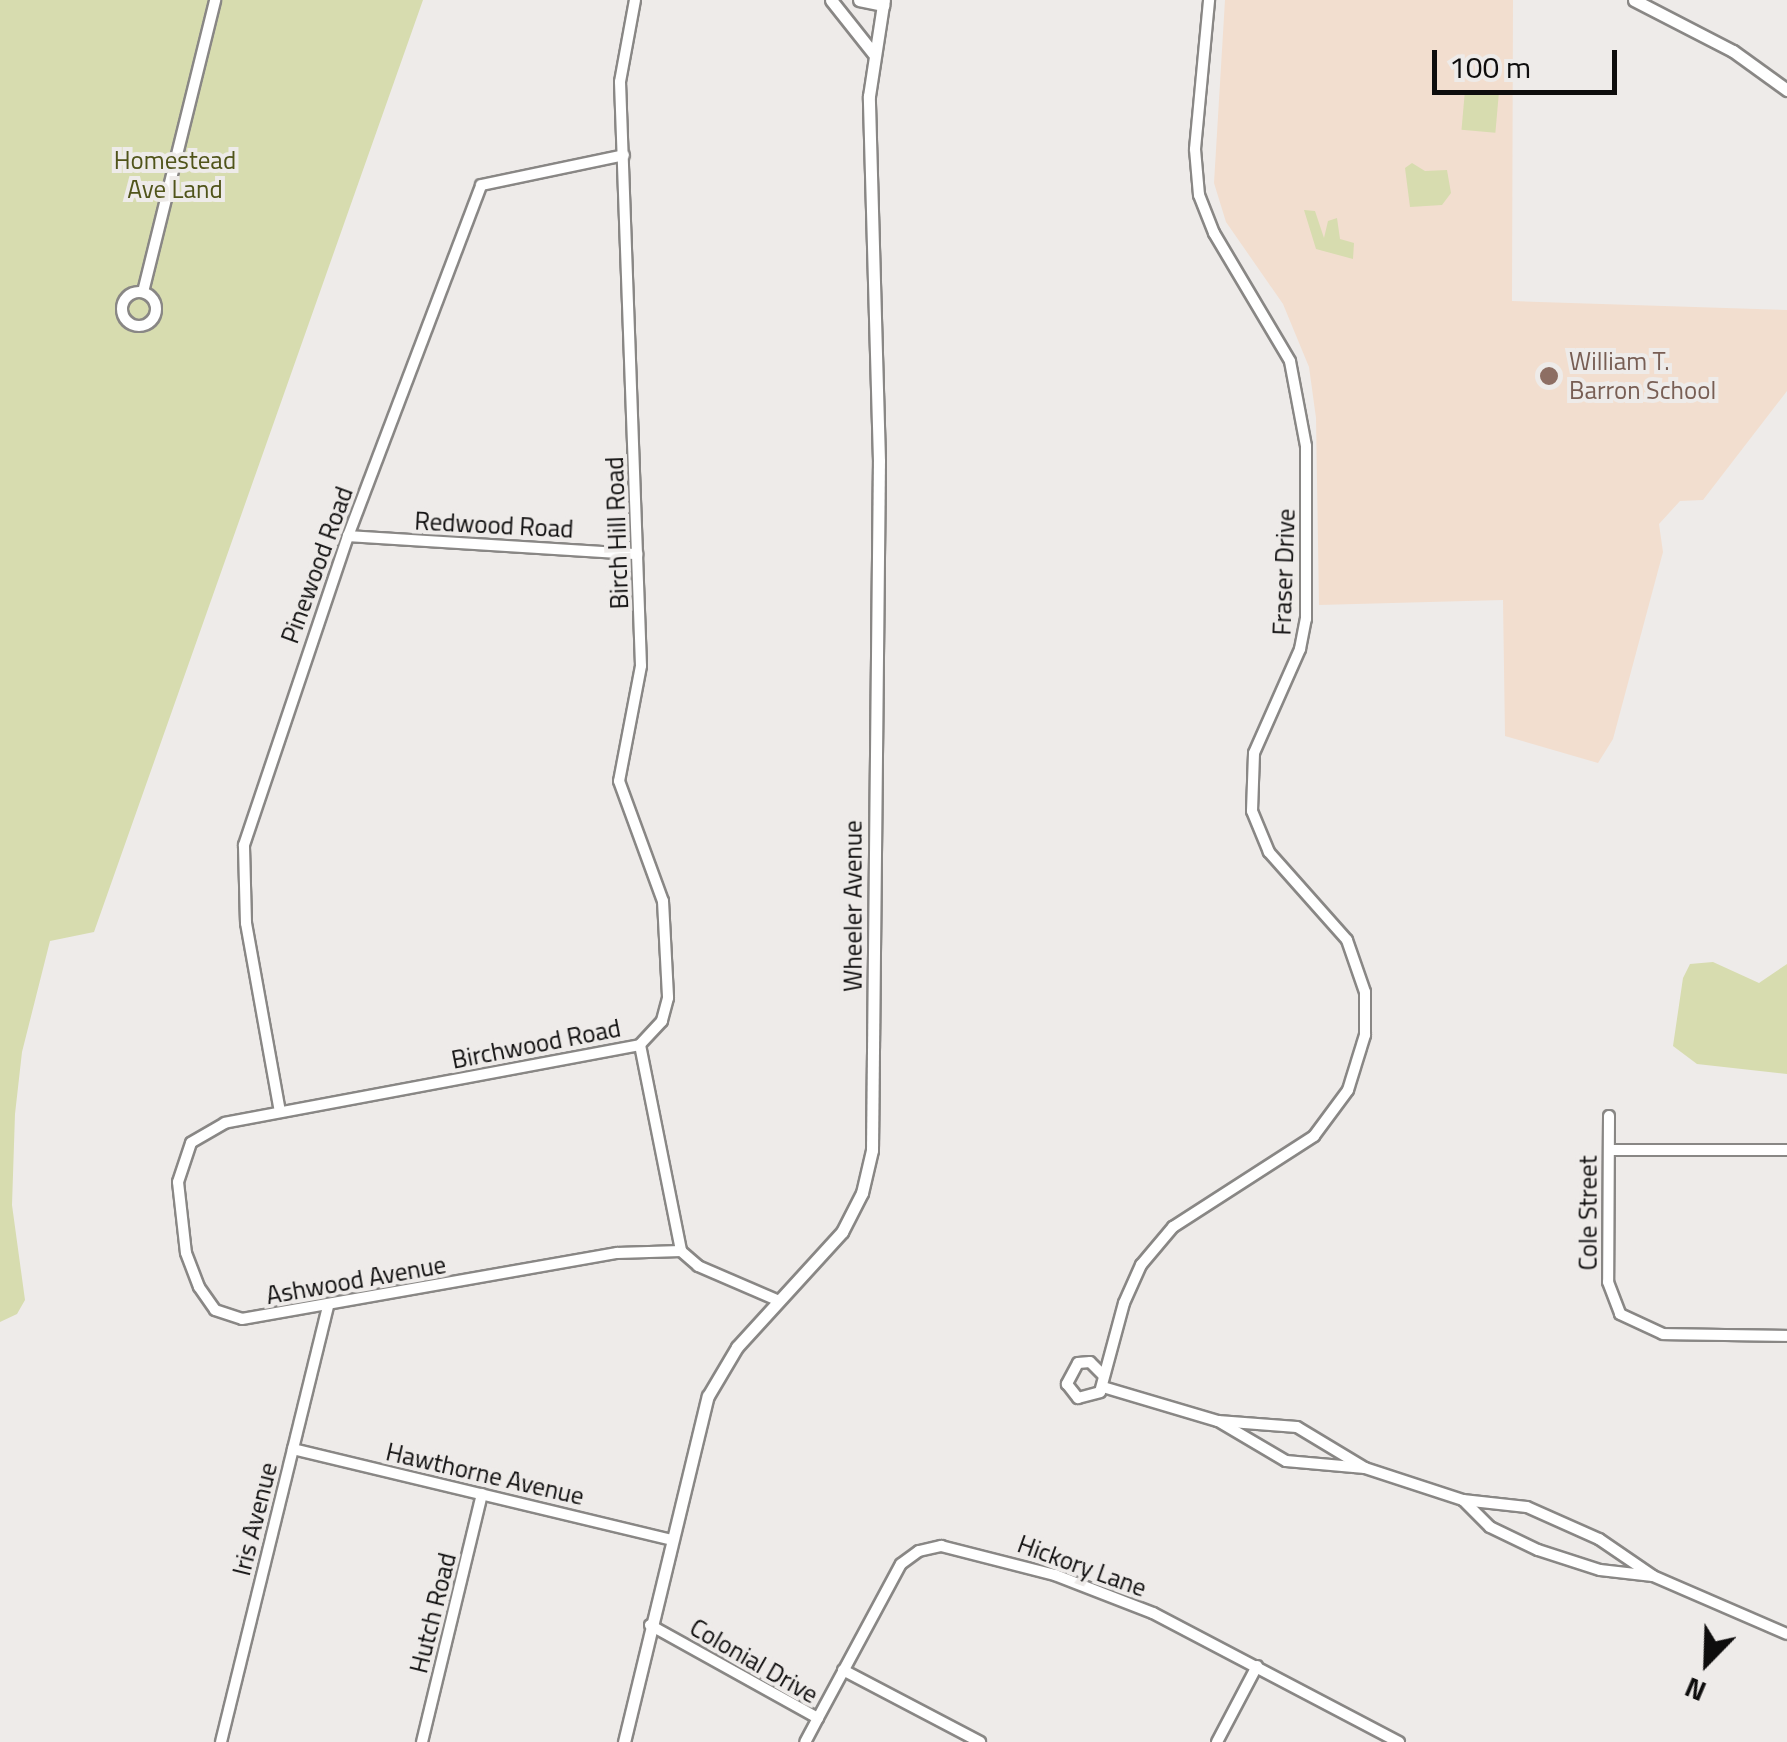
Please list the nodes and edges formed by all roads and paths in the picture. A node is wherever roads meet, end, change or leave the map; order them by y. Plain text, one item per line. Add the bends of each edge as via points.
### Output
1 (216, 0) edge
2 (635, 0) edge
3 (831, 0) edge
4 (859, 0) edge
5 (1209, 0) edge
6 (1634, 0) edge
7 (884, 3) edge
8 (873, 53) junction
9 (1787, 90) edge
10 (624, 155) junction
11 (143, 292) dead end
12 (348, 536) junction
13 (637, 554) junction
14 (640, 1045) junction
15 (280, 1112) junction
16 (1609, 1116) dead end
17 (191, 1143) joint
18 (1609, 1150) junction
19 (1787, 1150) edge
20 (681, 1251) junction
21 (777, 1300) junction
22 (328, 1306) junction
23 (1787, 1336) edge
24 (1218, 1421) junction
25 (293, 1449) junction
26 (1365, 1468) junction
27 (482, 1494) junction
28 (1463, 1500) junction
29 (669, 1539) junction
30 (1653, 1576) junction
31 (650, 1625) junction
32 (1787, 1634) edge
33 (1257, 1666) junction
34 (843, 1670) junction
35 (818, 1718) junction
36 (221, 1742) edge
37 (422, 1742) edge
38 (624, 1742) edge
39 (805, 1742) edge
40 (980, 1742) edge
41 (1217, 1742) edge
42 (1398, 1742) edge

1 - 11 street
2 - 10 street, Birch Hill Road via 620,82
3 - 8 street
4 - 7 street
5 - 24 street, Fraser Drive via 1195,149 1199,195 1214,233 1290,361 1306,446 1306,619 1254,753 1252,811 1269,852 1347,940 1365,992 1365,1035 1348,1090 1314,1136 1188,1216 1150,1253 1130,1285 1103,1381
6 - 9 street via 1734,51
7 - 8 street, Wheeler Avenue
8 - 21 street, Wheeler Avenue via 870,298 879,461 873,1136 850,1219
10 - 12 street, Pinewood Road via 481,185
10 - 13 street, Birch Hill Road
12 - 13 street, Redwood Road
12 - 15 street, Pinewood Road via 244,844 246,923
13 - 14 street, Birch Hill Road via 640,684 619,780 657,875 668,970 662,1021
14 - 15 street, Birchwood Road
14 - 20 street, Birchwood Road
15 - 17 street, Birchwood Road via 225,1124
16 - 18 street, Cole Street
17 - 22 street, Ashwood Avenue via 178,1170 181,1225 206,1299 242,1319
18 - 19 street
18 - 23 street, Cole Street via 1608,1282 1620,1314 1662,1334
20 - 21 street via 698,1266
20 - 22 street, Ashwood Avenue via 617,1253
21 - 29 street, Wheeler Avenue via 729,1358 708,1396
22 - 25 street, Iris Avenue
24 - 26 street via 1286,1461
24 - 26 street via 1296,1427
25 - 27 street, Hawthorne Avenue
25 - 36 street, Iris Avenue
26 - 28 street
27 - 29 street, Hawthorne Avenue
27 - 37 street, Hutch Road
28 - 30 street via 1501,1500 1540,1511 1600,1538
28 - 30 street via 1490,1527 1538,1550 1600,1570
29 - 31 street, Wheeler Avenue
30 - 32 street
31 - 35 street, Colonial Drive
31 - 38 street, Wheeler Avenue
33 - 34 street, Hickory Lane via 1109,1595 941,1546 919,1550 900,1564
33 - 41 street
33 - 42 street, Hickory Lane
34 - 35 street, Hickory Lane
34 - 40 street
35 - 39 street, Colonial Drive

